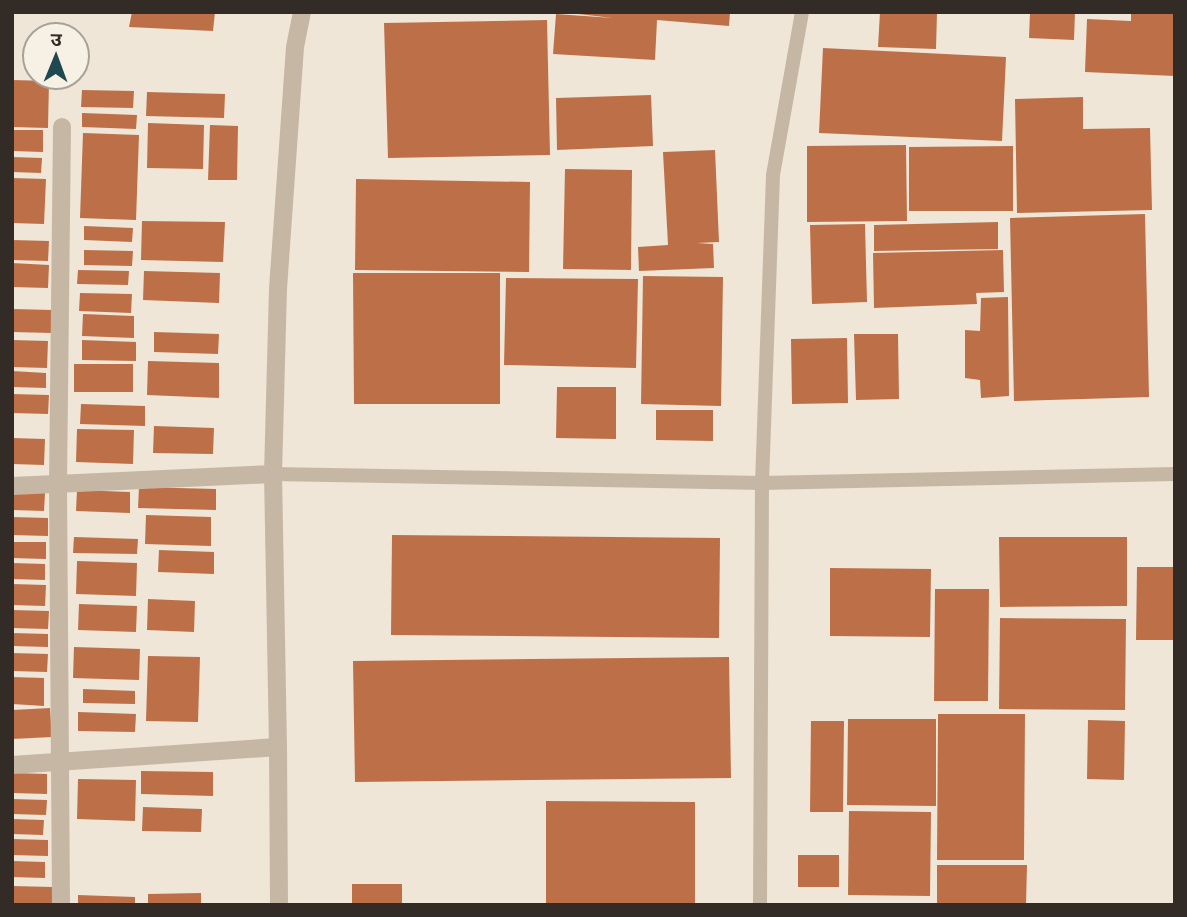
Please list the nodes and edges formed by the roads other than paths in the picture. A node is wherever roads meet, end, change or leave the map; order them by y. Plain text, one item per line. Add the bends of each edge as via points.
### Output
1 (302, 12) edge
2 (802, 12) edge
3 (62, 127) dead end
4 (273, 474) junction
5 (1175, 474) edge
6 (58, 484) junction
7 (762, 484) junction
8 (12, 486) edge
9 (278, 747) junction
10 (60, 763) junction
11 (12, 765) edge
12 (61, 905) edge
13 (279, 905) edge
14 (760, 905) edge

1 - 4 street via 295,47 278,289
2 - 7 lane via 774,175
3 - 6 street
4 - 6 street
4 - 7 lane
4 - 9 street
5 - 7 lane
6 - 8 street
6 - 10 street
7 - 14 lane
9 - 10 street
9 - 13 street
10 - 11 street
10 - 12 street

